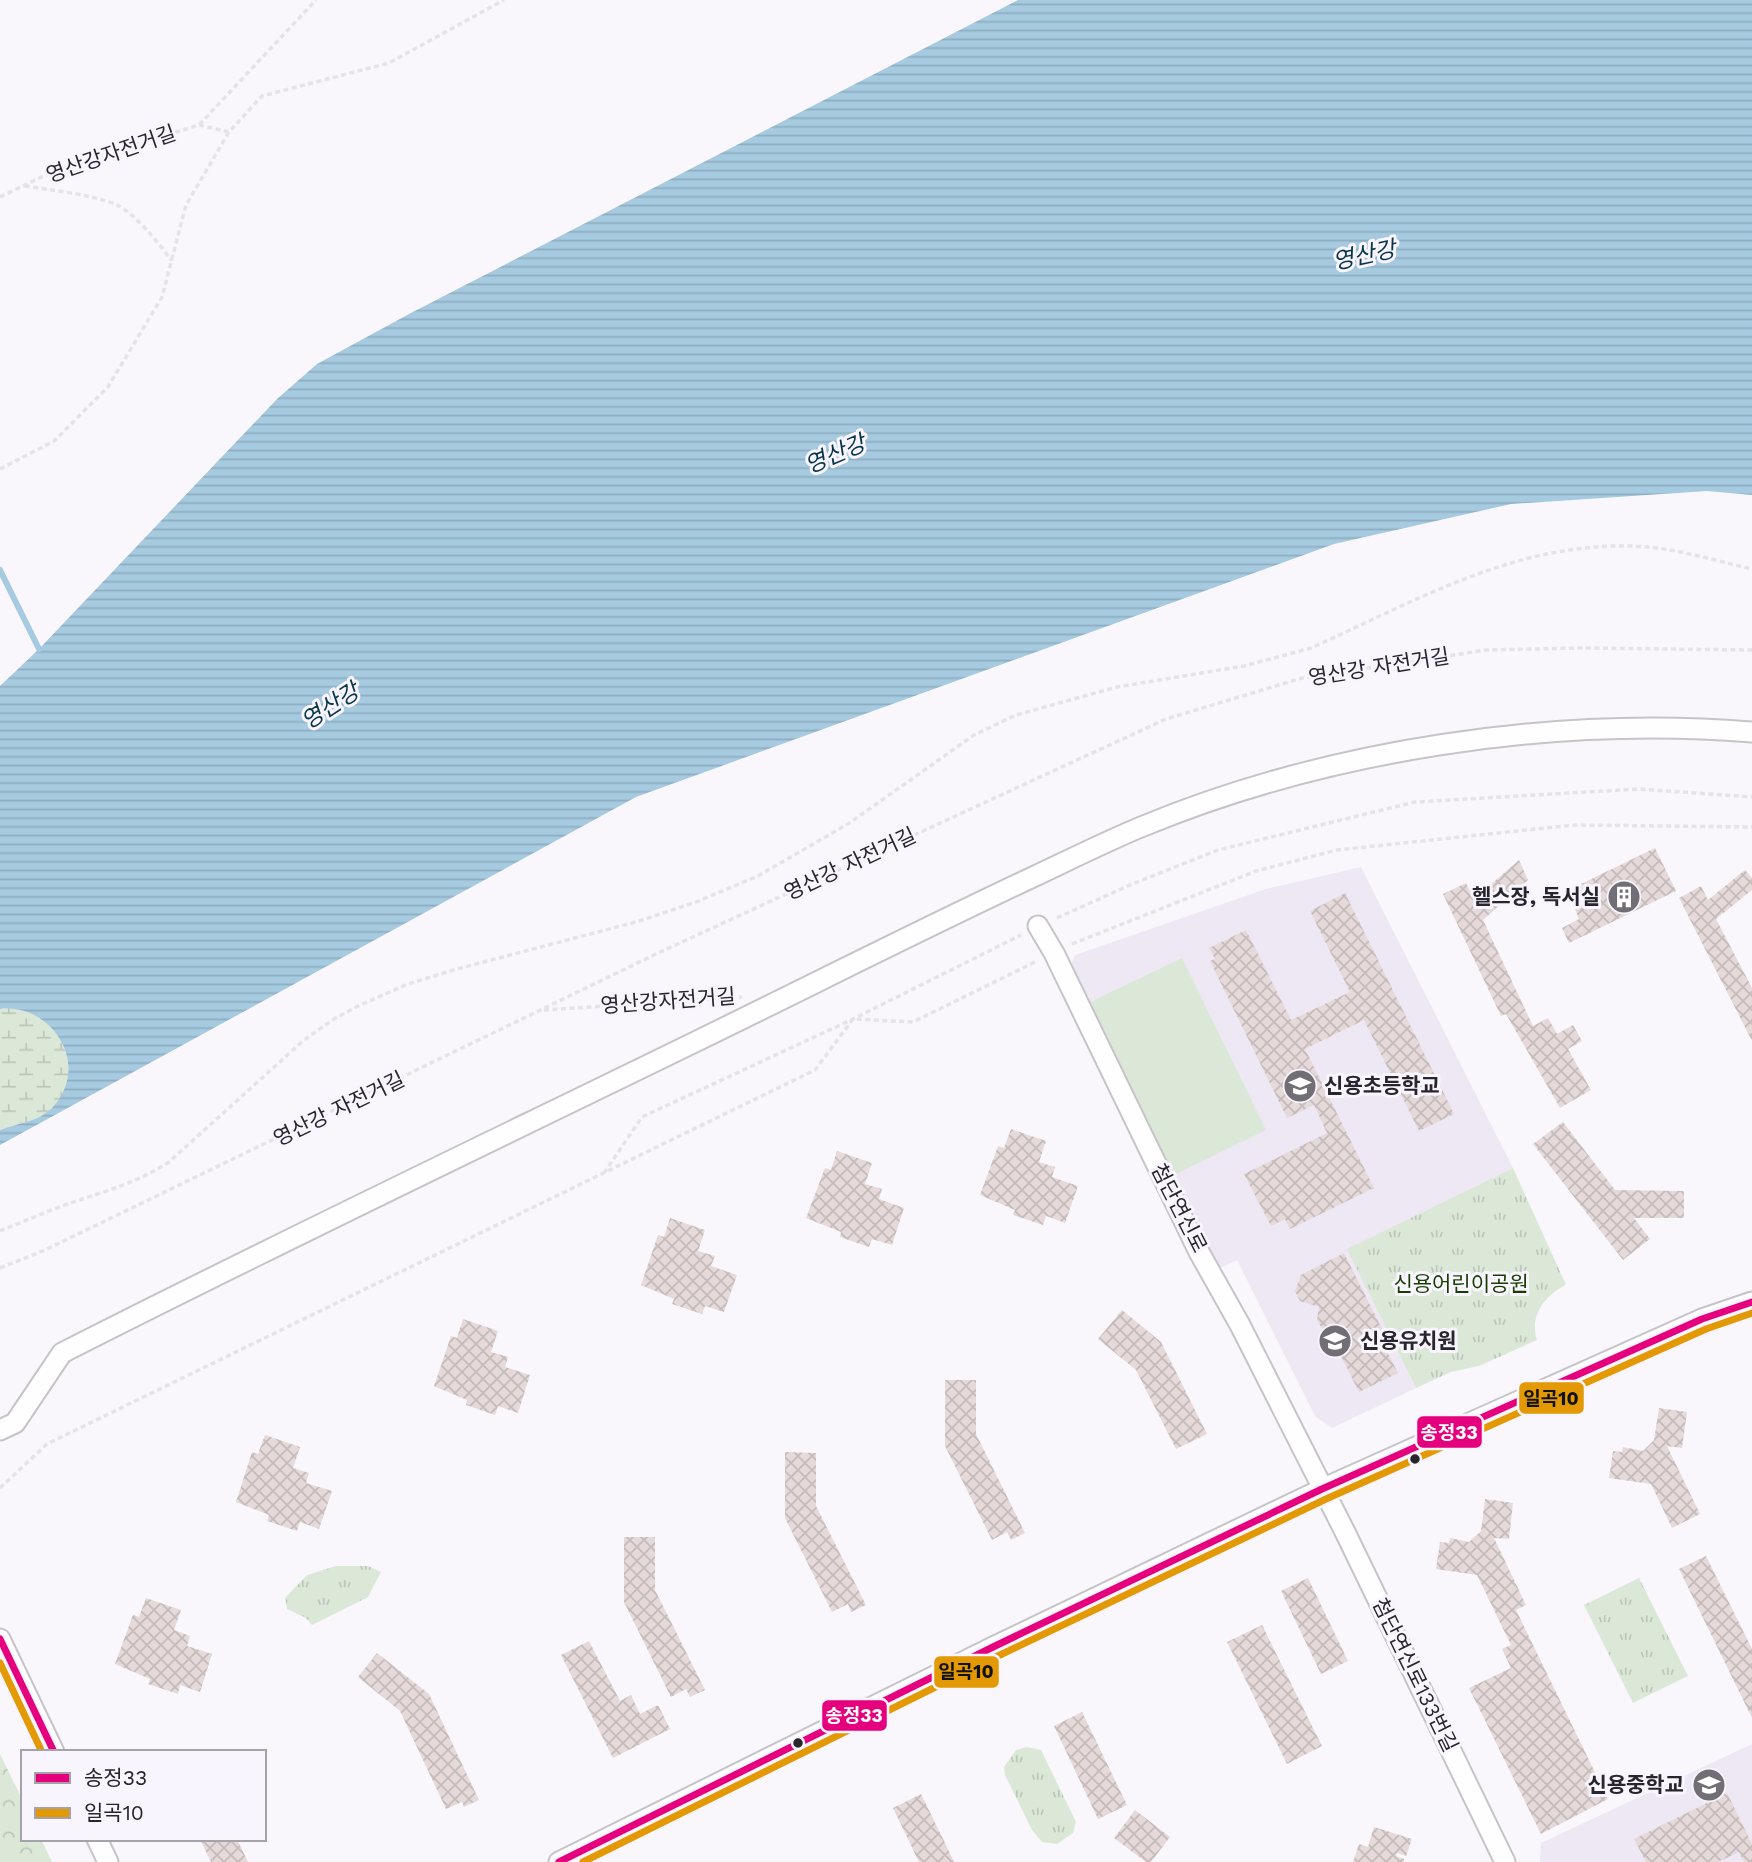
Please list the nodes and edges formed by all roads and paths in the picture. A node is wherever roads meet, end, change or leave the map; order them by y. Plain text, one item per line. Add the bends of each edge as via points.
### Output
1 (316, 0) edge
2 (504, 0) edge
3 (199, 125) junction
4 (229, 132) junction
5 (23, 186) junction
6 (0, 197) edge
7 (172, 261) junction
8 (0, 469) edge
9 (1752, 569) edge
10 (1752, 650) edge
11 (1752, 733) edge
12 (1752, 797) edge
13 (1752, 827) edge
14 (1038, 926) junction
15 (1054, 953) junction
16 (742, 996) dead end
17 (542, 1010) junction
18 (853, 1019) junction
19 (604, 1173) junction
20 (0, 1231) edge
21 (0, 1269) edge
22 (1752, 1302) edge
23 (0, 1430) edge
24 (0, 1488) edge
25 (1322, 1489) junction
26 (0, 1639) edge
27 (53, 1750) edge
28 (98, 1841) edge
29 (589, 1855) edge
30 (108, 1862) edge
31 (559, 1862) edge
32 (1505, 1862) edge

1 - 3 path, 영산강자전거길
2 - 4 path via 389,63 262,96
3 - 4 path, 영산강자전거길
3 - 5 path, 영산강자전거길 via 58,169
4 - 7 path via 186,205
5 - 6 path, 영산강자전거길
5 - 7 path, 영산강자전거길 via 118,205 152,234
7 - 8 path via 162,297 108,387 54,441
9 - 20 path via 1634,546 1537,556 1452,582 1311,648 1244,666 1117,687 1016,715 974,735 848,824 758,876 636,922 438,975 360,1005 304,1040 154,1172
10 - 17 path, 영산강 자전거길 via 1486,650 1301,678 1244,694 1166,719
11 - 23 street via 1616,728 1501,737 1397,753 1312,771 1141,827 975,904 62,1353 15,1423
12 - 14 path via 1639,789 1415,802 1218,850
13 - 15 path via 1574,825 1336,850 1256,871
14 - 15 street, 첨단연신로
14 - 18 path
15 - 18 path via 913,1022
15 - 25 street, 첨단연신로 via 1199,1252
16 - 17 path, 영산강자전거길
17 - 21 path, 영산강 자전거길
18 - 19 path via 815,1070
18 - 19 path via 642,1117
19 - 24 path via 47,1444
22 - 25 street via 1702,1319
25 - 29 street via 993,1647
25 - 32 street, 첨단연신로133번길
26 - 27 street
28 - 30 street
29 - 31 street

